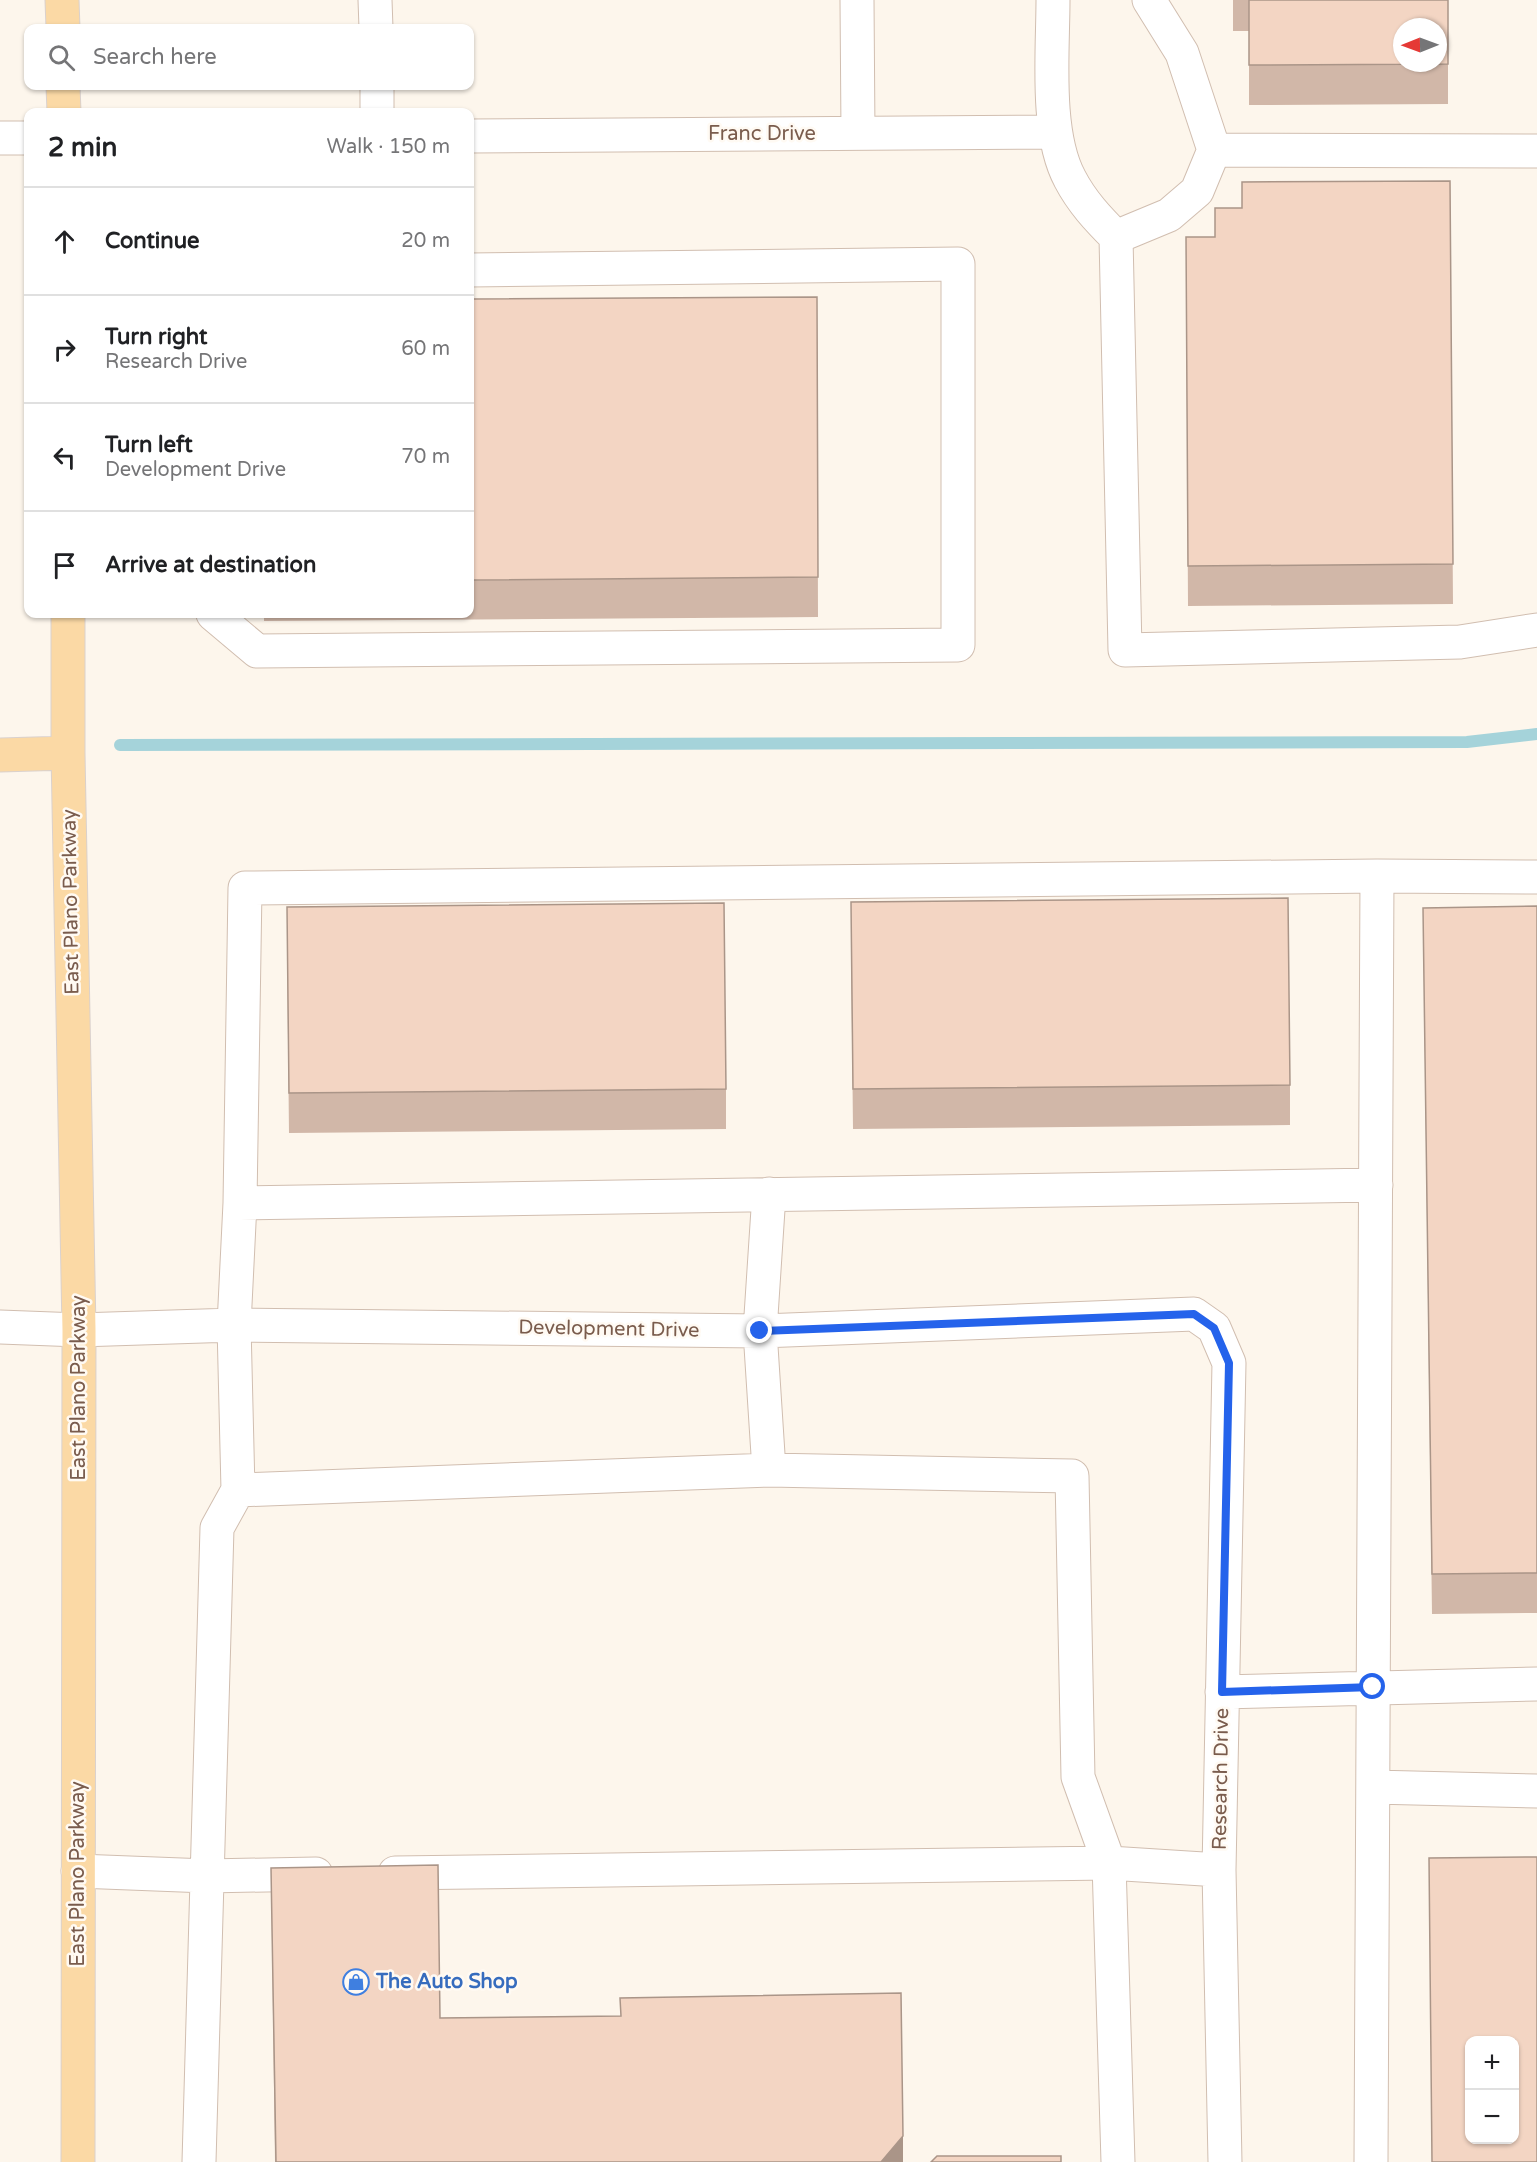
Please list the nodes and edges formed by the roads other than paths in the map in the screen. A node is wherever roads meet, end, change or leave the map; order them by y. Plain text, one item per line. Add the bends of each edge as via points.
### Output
1 (62, 0) edge
2 (375, 0) edge
3 (856, 0) edge
4 (1053, 0) edge
5 (1149, 0) edge
6 (63, 24) edge
7 (376, 24) edge
8 (63, 90) edge
9 (377, 90) edge
10 (64, 108) edge
11 (377, 108) edge
12 (1054, 132) junction
13 (858, 133) junction
14 (474, 136) edge
15 (0, 138) edge
16 (24, 138) edge
17 (1214, 150) junction
18 (1537, 151) edge
19 (1116, 237) junction
20 (474, 270) edge
21 (68, 618) edge
22 (218, 618) edge
23 (1537, 630) edge
24 (68, 753) junction
25 (0, 755) edge
26 (1377, 876) junction
27 (1537, 877) edge
28 (1376, 1185) junction
29 (769, 1194) junction
30 (240, 1203) junction
31 (234, 1325) junction
32 (0, 1327) edge
33 (1214, 1328) joint
34 (79, 1330) junction
35 (760, 1331) junction
36 (769, 1470) junction
37 (238, 1491) junction
38 (1537, 1684) edge
39 (1373, 1687) junction
40 (1222, 1692) junction
41 (1372, 1787) junction
42 (1537, 1791) edge
43 (1109, 1863) junction
44 (1219, 1870) junction
45 (78, 1871) junction
46 (207, 1876) junction
47 (78, 2162) edge
48 (199, 2162) edge
49 (1118, 2162) edge
50 (1225, 2162) edge
51 (1371, 2162) edge

1 - 6 main road
2 - 7 street
3 - 13 street
4 - 12 street
5 - 17 street via 1182,53
8 - 10 main road
9 - 11 street
12 - 13 street, Franc Drive
12 - 19 street via 1069,177 1089,210
13 - 14 street, Franc Drive
15 - 16 street
17 - 18 street
17 - 19 street via 1197,191 1169,215
19 - 23 street via 1125,650 1460,642
20 - 22 street via 958,264 958,645 257,651
21 - 24 main road, East Plano Parkway
24 - 25 main road
24 - 34 main road, East Plano Parkway
26 - 27 street
26 - 28 street
26 - 30 street via 245,888
28 - 29 street
28 - 39 street
29 - 30 street
29 - 35 street
30 - 31 street
31 - 34 street, Development Drive
31 - 35 street, Development Drive
31 - 37 street
32 - 34 street, Development Drive
33 - 35 street, Development Drive via 1194,1314
33 - 40 street, Research Drive via 1229,1363
34 - 45 main road, East Plano Parkway
35 - 36 street
36 - 37 street
36 - 43 street via 1072,1476 1078,1777
37 - 46 street via 217,1528
38 - 39 street
39 - 40 street
39 - 41 street
40 - 44 street, Research Drive
41 - 42 street
41 - 51 street
43 - 44 street
43 - 46 street
43 - 49 street
44 - 50 street, Research Drive
45 - 46 street
45 - 47 main road, East Plano Parkway
46 - 48 street

